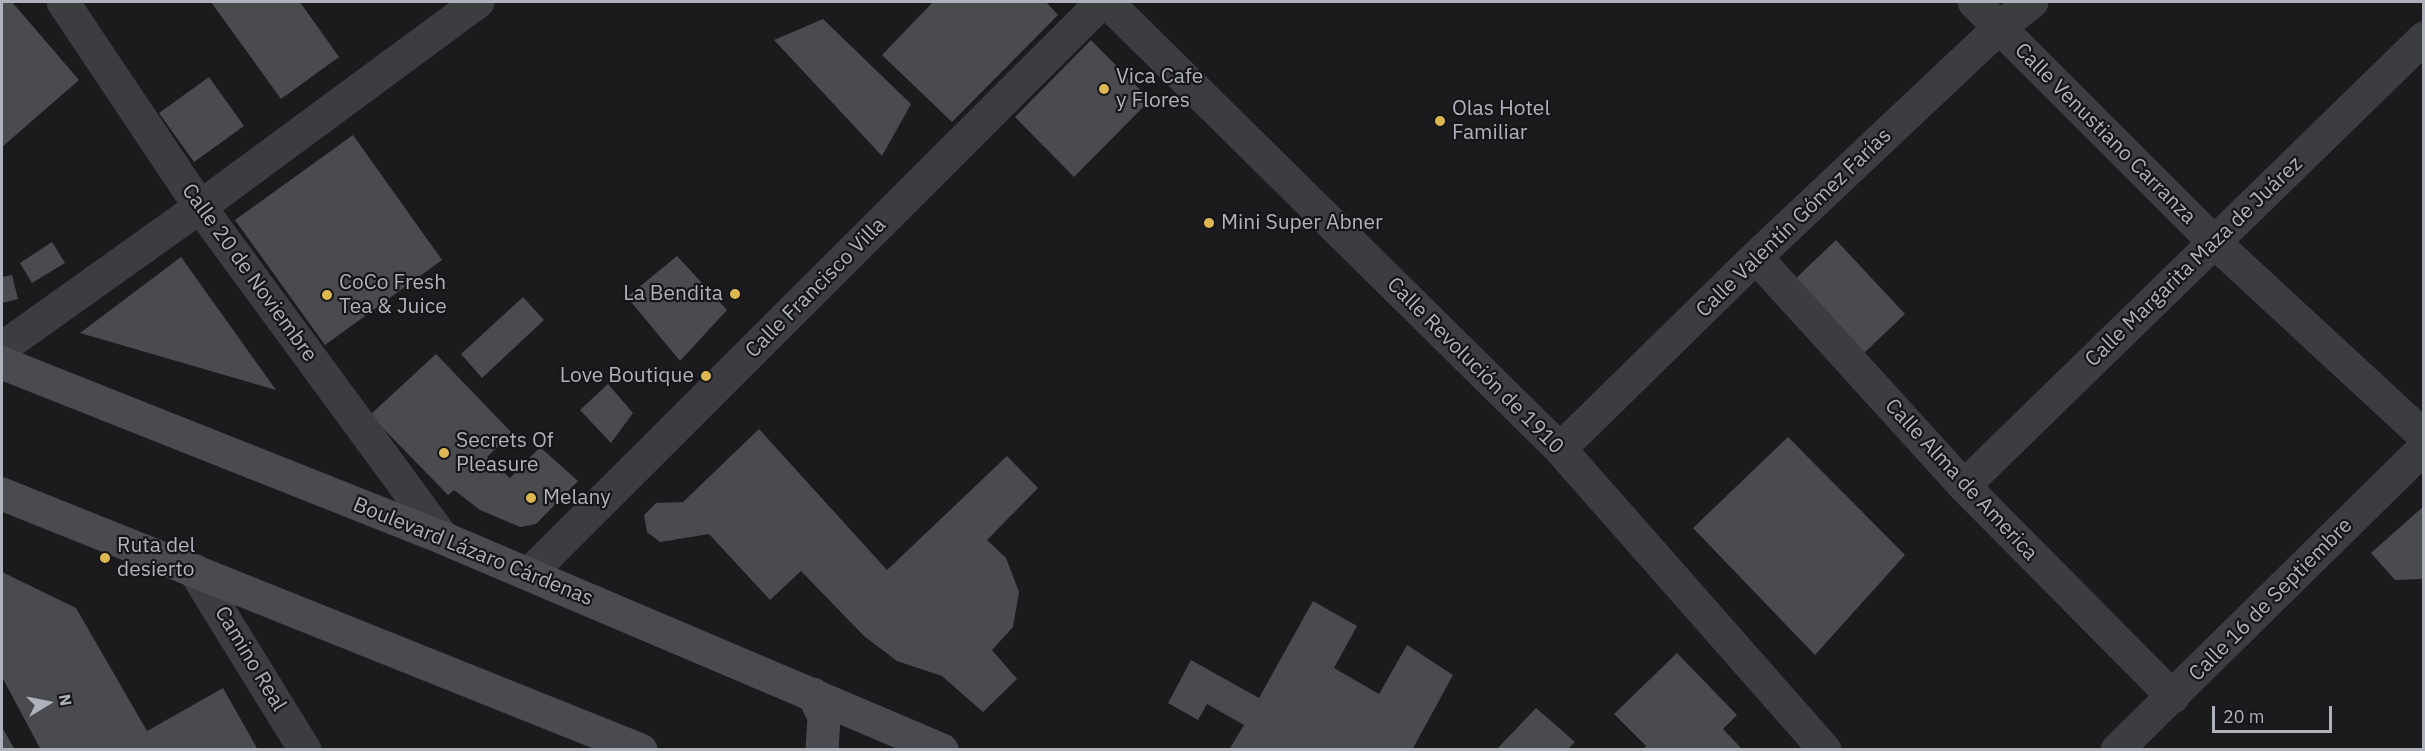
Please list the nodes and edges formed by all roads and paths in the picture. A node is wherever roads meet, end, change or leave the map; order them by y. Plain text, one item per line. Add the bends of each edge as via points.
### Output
1 (63, 2) edge
2 (478, 2) edge
3 (1102, 2) edge
4 (1107, 2) edge
5 (1974, 2) edge
6 (2032, 2) edge
7 (1999, 28) junction
8 (2424, 38) edge
9 (200, 207) junction
10 (2215, 243) junction
11 (1756, 257) junction
12 (2, 348) edge
13 (2, 363) edge
14 (2424, 436) edge
15 (2424, 448) edge
16 (1560, 449) junction
17 (1964, 486) junction
18 (2, 494) edge
19 (443, 538) junction
20 (194, 570) junction
21 (529, 574) junction
22 (813, 694) junction
23 (2173, 697) junction
24 (898, 742) edge
25 (305, 750) edge
26 (641, 750) edge
27 (822, 750) edge
28 (942, 750) edge
29 (1825, 750) edge
30 (2116, 750) edge

1 - 9 street, Calle 20 de Noviembre
2 - 9 street
3 - 21 street, Calle Francisco Villa
4 - 16 street, Calle Revolución de 1910
5 - 7 street, Calle Venustiano Carranza
6 - 7 street, Calle Valentín Gómez Farías
7 - 10 street, Calle Venustiano Carranza
7 - 11 street, Calle Valentín Gómez Farías
8 - 10 street, Calle Margarita Maza de Juárez
9 - 12 street
9 - 19 street, Calle 20 de Noviembre
10 - 14 street, Calle Venustiano Carranza
10 - 17 street, Calle Margarita Maza de Juárez
11 - 16 street, Calle Valentín Gómez Farías
11 - 17 street, Calle Alma de America
13 - 19 main road, Boulevard Lázaro Cárdenas
15 - 23 street, Calle 16 de Septiembre
16 - 29 street, Calle Revolución de 1910
17 - 23 street, Calle Alma de America
18 - 20 main road
19 - 21 main road, Boulevard Lázaro Cárdenas
20 - 25 street, Camino Real
20 - 26 main road
21 - 22 main road, Boulevard Lázaro Cárdenas
22 - 24 main road, Boulevard Lázaro Cárdenas
22 - 27 main road via 824,717
23 - 30 street, Calle 16 de Septiembre
24 - 28 main road, Boulevard Lázaro Cárdenas

